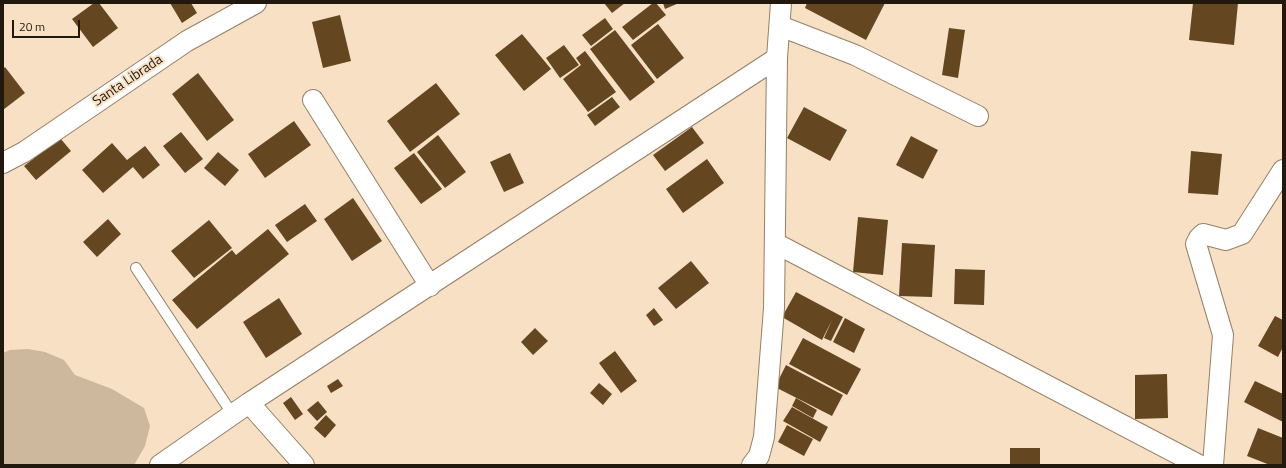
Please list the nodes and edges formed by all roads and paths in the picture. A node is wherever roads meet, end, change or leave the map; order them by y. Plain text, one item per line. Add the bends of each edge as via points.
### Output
1 (256, 3) edge
2 (781, 3) edge
3 (780, 26) junction
4 (777, 58) junction
5 (313, 100) dead end
6 (978, 116) dead end
7 (3, 163) edge
8 (1283, 170) edge
9 (774, 243) junction
10 (136, 268) dead end
11 (430, 286) junction
12 (250, 403) junction
13 (233, 415) junction
14 (160, 465) edge
15 (304, 465) edge
16 (752, 465) edge
17 (1199, 465) edge
18 (1213, 465) edge

1 - 7 street, Santa Librada via 186,40 24,152
2 - 3 street
3 - 4 street
3 - 6 street via 855,55
4 - 9 street
4 - 11 street
5 - 11 street
8 - 18 street via 1242,234 1226,240 1203,234 1196,244 1223,334
9 - 16 street via 774,308 764,436 759,456
9 - 17 street
10 - 13 lane
11 - 12 street
12 - 13 street
12 - 15 street
13 - 14 street

